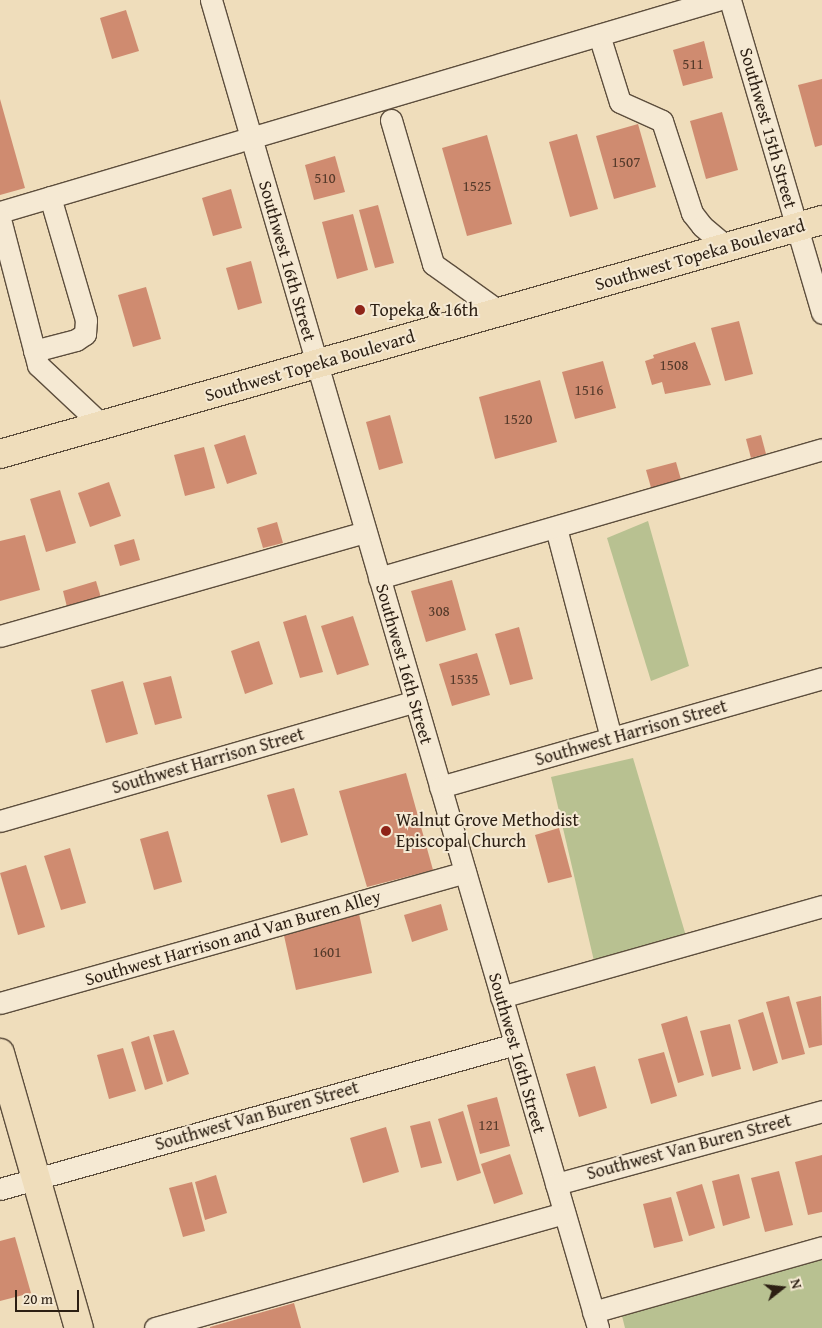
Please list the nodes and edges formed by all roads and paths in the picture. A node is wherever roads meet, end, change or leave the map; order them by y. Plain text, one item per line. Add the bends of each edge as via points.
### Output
1 (211, 0) edge
2 (717, 0) edge
3 (730, 0) edge
4 (599, 35) junction
5 (391, 120) dead end
6 (251, 136) junction
7 (50, 197) junction
8 (0, 212) edge
9 (0, 219) edge
10 (809, 224) edge
11 (728, 247) junction
12 (500, 312) junction
13 (822, 313) edge
14 (34, 351) junction
15 (317, 364) junction
16 (102, 425) junction
17 (822, 449) edge
18 (0, 454) edge
19 (556, 528) junction
20 (366, 532) junction
21 (379, 578) junction
22 (0, 636) edge
23 (822, 678) edge
24 (415, 701) junction
25 (611, 738) junction
26 (440, 787) junction
27 (0, 821) edge
28 (465, 872) junction
29 (822, 906) edge
30 (501, 997) junction
31 (0, 1003) edge
32 (515, 1044) junction
33 (0, 1053) edge
34 (822, 1111) edge
35 (36, 1178) junction
36 (556, 1184) junction
37 (0, 1189) edge
38 (564, 1213) junction
39 (822, 1248) edge
40 (595, 1320) edge
41 (79, 1328) edge
42 (155, 1328) edge

1 - 6 street, Southwest 16th Street
2 - 4 street
3 - 10 street, Southwest 15th Street
4 - 6 street
4 - 11 street via 620,102 662,121 692,213 702,226
5 - 12 street via 433,264
6 - 7 street
6 - 15 street, Southwest 16th Street
7 - 8 street
7 - 14 street via 86,320 85,334 76,340
9 - 14 street
10 - 11 main road, Southwest Topeka Boulevard
10 - 13 street, Southwest 15th Street
11 - 12 main road, Southwest Topeka Boulevard
12 - 15 main road, Southwest Topeka Boulevard
14 - 16 street via 38,366 47,377
15 - 16 main road, Southwest Topeka Boulevard
15 - 20 street, Southwest 16th Street
16 - 18 main road, Southwest Topeka Boulevard
17 - 19 street
19 - 21 street
19 - 25 street
20 - 21 street, Southwest 16th Street
20 - 22 street
21 - 24 street, Southwest 16th Street
23 - 25 street, Southwest Harrison Street
24 - 26 street, Southwest 16th Street
24 - 27 street, Southwest Harrison Street
25 - 26 street, Southwest Harrison Street
26 - 28 street, Southwest 16th Street
28 - 30 street, Southwest 16th Street
28 - 31 street, Southwest Harrison and Van Buren Alley
29 - 30 street
30 - 32 street, Southwest 16th Street
32 - 35 street, Southwest Van Buren Street
32 - 36 street, Southwest 16th Street
33 - 35 main road
34 - 36 street, Southwest Van Buren Street
35 - 37 street, Southwest Van Buren Street
35 - 41 main road
36 - 38 street, Southwest 16th Street
38 - 40 street, Southwest 16th Street
38 - 42 street
39 - 40 street

